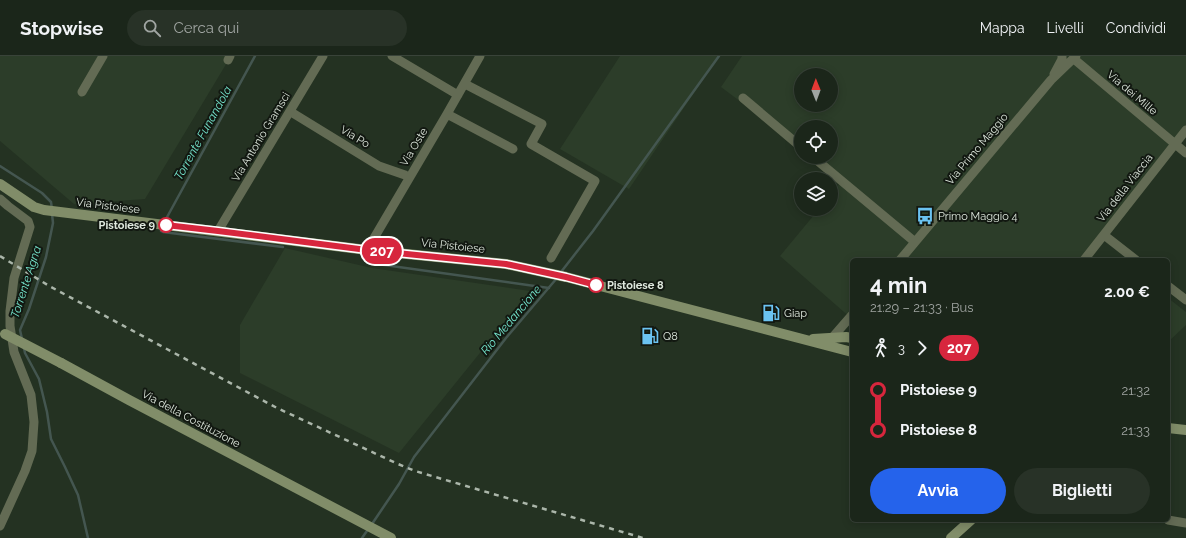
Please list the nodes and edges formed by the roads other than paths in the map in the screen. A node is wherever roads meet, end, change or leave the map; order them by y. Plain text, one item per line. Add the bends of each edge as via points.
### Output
1 (103, 56) edge
2 (324, 56) edge
3 (392, 56) edge
4 (480, 56) edge
5 (1062, 56) edge
6 (1075, 58) edge
7 (1051, 80) junction
8 (465, 84) junction
9 (82, 92) dead end
10 (458, 95) junction
11 (743, 98) dead end
12 (291, 112) junction
13 (448, 114) junction
14 (1186, 130) edge
15 (794, 141) edge
16 (1175, 144) junction
17 (513, 149) dead end
18 (1186, 152) edge
19 (821, 164) edge
20 (409, 178) junction
21 (0, 184) edge
22 (0, 199) edge
23 (218, 231) junction
24 (1104, 234) junction
25 (915, 242) junction
26 (367, 250) junction
27 (551, 258) dead end
28 (902, 258) edge
29 (1086, 258) edge
30 (1134, 258) edge
31 (1170, 288) edge
32 (1186, 300) edge
33 (850, 317) edge
34 (2, 332) edge
35 (832, 338) junction
36 (850, 338) edge
37 (805, 339) junction
38 (850, 351) edge
39 (1170, 428) edge
40 (1186, 430) edge
41 (1170, 520) edge
42 (969, 522) edge
43 (1186, 523) edge
44 (0, 526) edge
45 (391, 538) edge
46 (951, 538) edge

1 - 9 street
2 - 12 street, Via Antonio Gramsci
3 - 10 street
4 - 8 street, Via Oste
5 - 7 street
6 - 7 street, Via Primo Maggio
6 - 16 street, Via dei Mille
7 - 25 street, Via Primo Maggio
8 - 10 street, Via Oste
8 - 27 street via 542,124 531,144 595,181
10 - 13 street, Via Oste
11 - 15 street
12 - 20 street, Via Po via 379,166
12 - 23 street, Via Antonio Gramsci
13 - 17 street
13 - 20 street, Via Oste
14 - 16 street, Via della Viaccia
16 - 18 street, Via dei Mille
16 - 24 street, Via della Viaccia
19 - 25 street
20 - 26 street, Via Oste
21 - 23 street, Via Pistoiese via 34,207 44,210
22 - 44 street via 28,221 30,227 14,278 10,326 14,352 31,395 34,422 31,454
23 - 26 street, Via Pistoiese
24 - 29 street, Via della Viaccia
24 - 30 street
25 - 28 street, Via Primo Maggio
26 - 37 street, Via Pistoiese via 506,264
31 - 32 street
33 - 35 street
34 - 45 street, Via della Costituzione, bridge
35 - 36 street, Via Pistoiese
35 - 37 street, Via Pistoiese
37 - 38 street, Via Pistoiese
39 - 40 street
41 - 43 street
42 - 46 street

